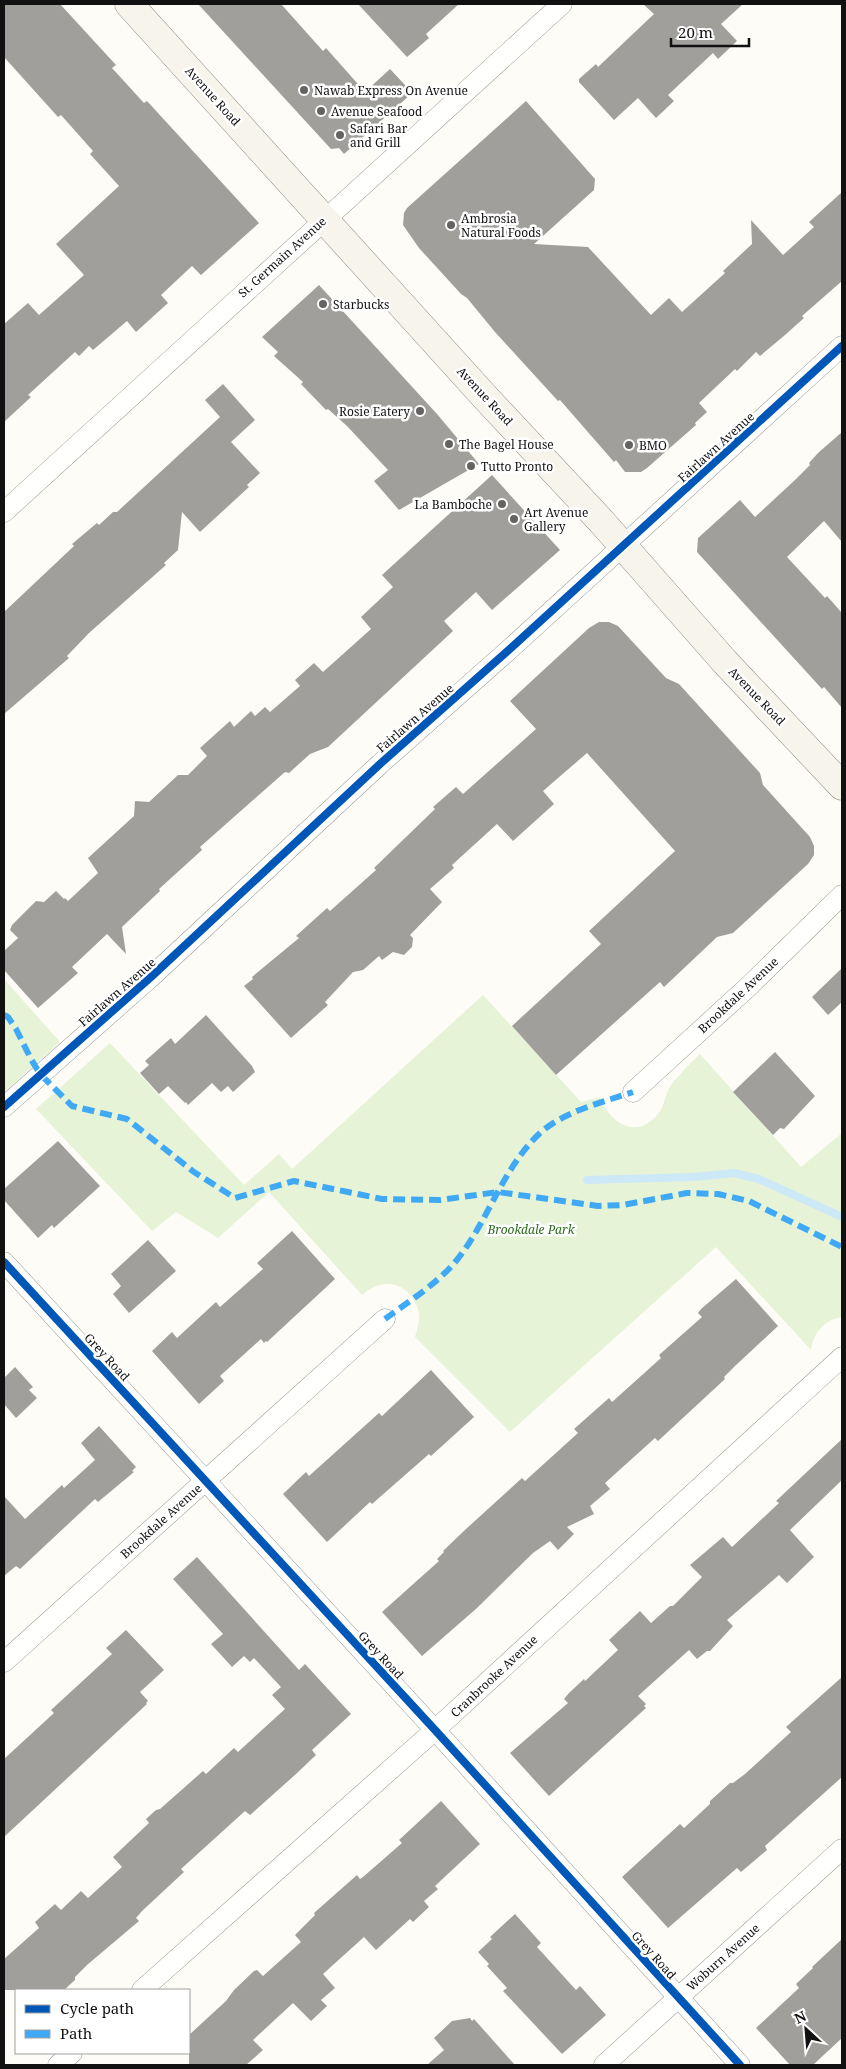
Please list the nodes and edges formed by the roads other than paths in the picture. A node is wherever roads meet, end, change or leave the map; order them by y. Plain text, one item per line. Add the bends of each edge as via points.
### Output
1 (129, 4) edge
2 (562, 4) edge
3 (324, 220) junction
4 (842, 346) edge
5 (4, 512) edge
6 (622, 545) junction
7 (842, 786) edge
8 (842, 895) edge
9 (633, 1092) dead end
10 (4, 1107) edge
11 (4, 1262) edge
12 (385, 1319) dead end
13 (842, 1357) edge
14 (206, 1481) junction
15 (4, 1662) edge
16 (435, 1730) junction
17 (842, 1849) edge
18 (143, 1989) edge
19 (678, 1998) junction
20 (71, 2054) edge
21 (58, 2065) edge
22 (604, 2065) edge
23 (740, 2065) edge

1 - 3 main road, Avenue Road
2 - 3 street, St. Germain Avenue
3 - 5 street, St. Germain Avenue
3 - 6 main road, Avenue Road
4 - 6 street, Fairlawn Avenue
6 - 7 main road, Avenue Road via 725,662
6 - 10 street, Fairlawn Avenue via 151,977
8 - 9 street, Brookdale Avenue via 748,988
11 - 14 street, Grey Road
12 - 14 street, Brookdale Avenue
13 - 16 street, Cranbrooke Avenue
14 - 15 street, Brookdale Avenue
14 - 16 street, Grey Road
16 - 18 street, Cranbrooke Avenue
16 - 19 street, Grey Road
17 - 19 street, Woburn Avenue
19 - 22 street, Woburn Avenue
19 - 23 street, Grey Road
20 - 21 street

